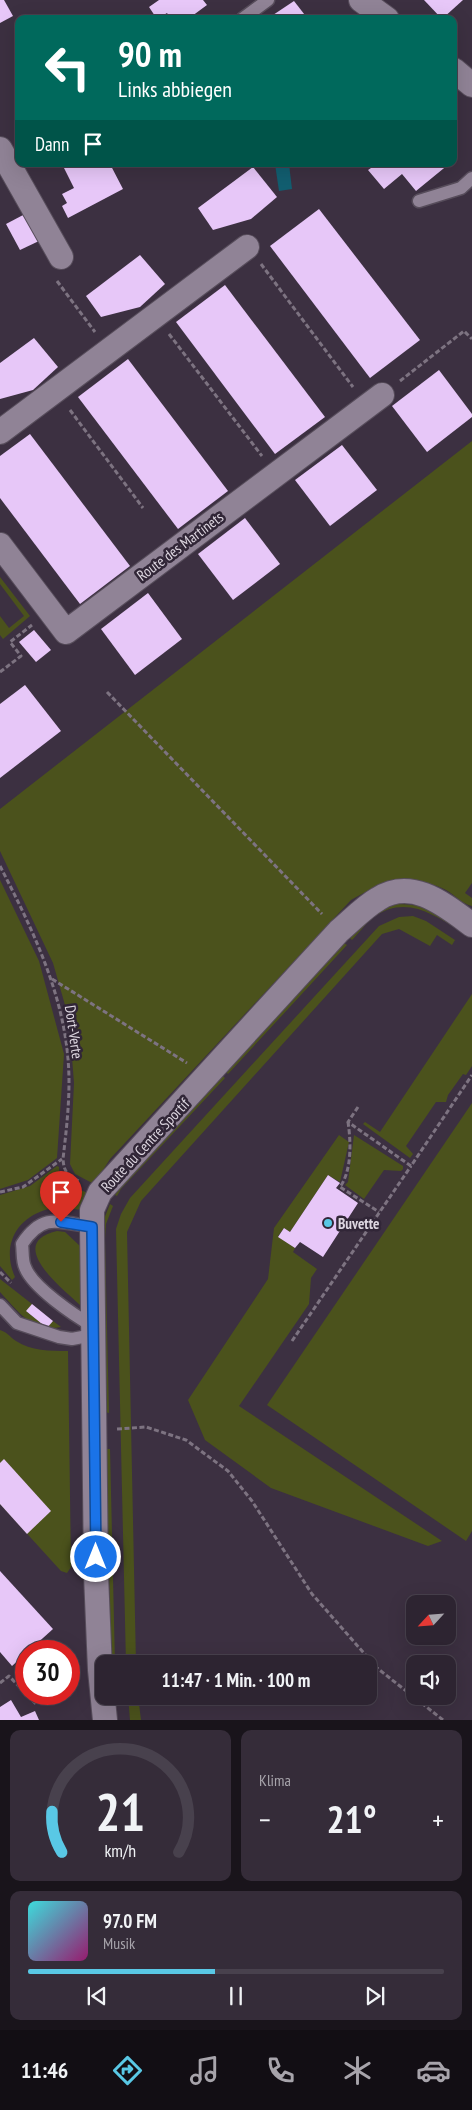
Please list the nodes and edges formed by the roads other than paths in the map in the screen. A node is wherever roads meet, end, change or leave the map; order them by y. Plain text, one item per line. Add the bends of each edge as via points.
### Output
1 (268, 0) edge
2 (361, 0) edge
3 (247, 15) edge
4 (382, 15) edge
5 (457, 72) edge
6 (472, 85) edge
7 (0, 149) edge
8 (472, 178) edge
9 (419, 201) dead end
10 (247, 247) road end
11 (61, 256) road end
12 (374, 400) road end
13 (0, 432) edge
14 (0, 545) edge
15 (472, 925) edge
16 (92, 1227) junction
17 (0, 1306) edge
18 (93, 1331) junction
19 (105, 1720) edge

1 - 3 lane
2 - 4 street
5 - 6 street
7 - 11 street
8 - 9 lane via 461,188
10 - 13 street
12 - 14 street, Route des Martinets via 66,632
15 - 16 street, Route du Centre Sportif via 424,893 402,890 379,898 339,931 100,1192 92,1210
16 - 18 street, Route du Centre Sportif
16 - 18 lane via 50,1220 32,1228 22,1244 25,1268 39,1285
17 - 18 lane via 17,1323 59,1337 72,1339
18 - 19 street, Route du Centre Sportif via 96,1592

